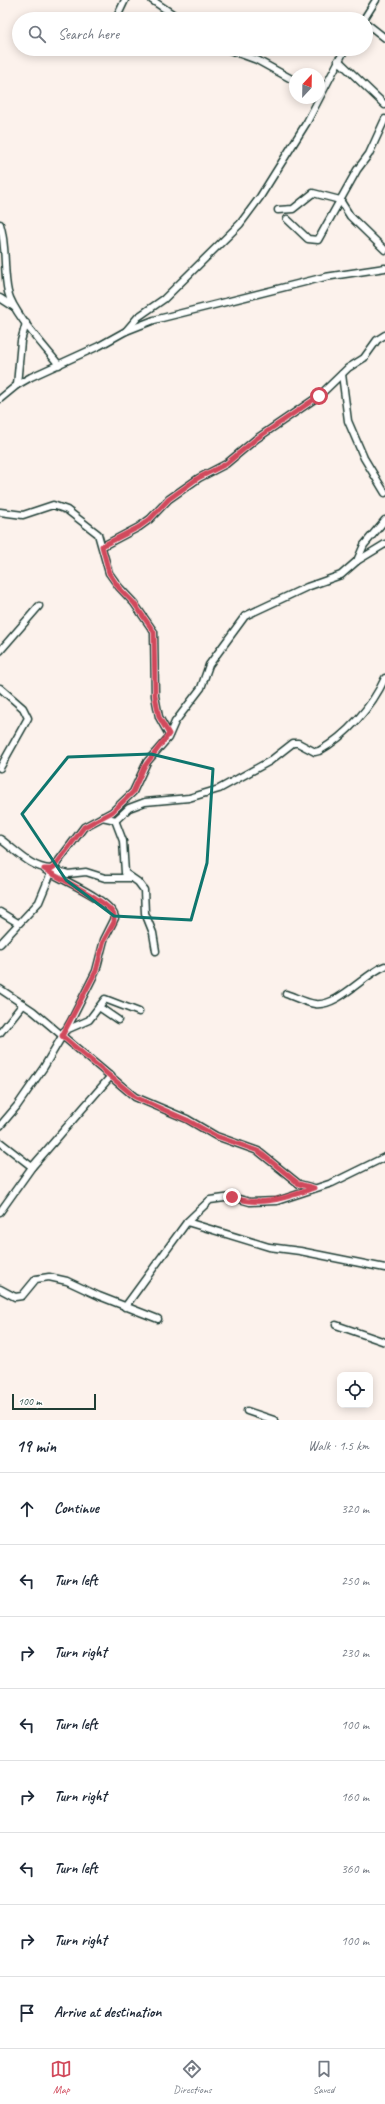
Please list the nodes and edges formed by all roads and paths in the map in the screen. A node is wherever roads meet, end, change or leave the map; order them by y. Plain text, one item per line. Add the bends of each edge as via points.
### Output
1 (125, 0) edge
2 (152, 0) edge
3 (376, 0) edge
4 (119, 12) edge
5 (170, 12) edge
6 (368, 12) edge
7 (373, 28) edge
8 (385, 38) edge
9 (246, 56) edge
10 (341, 56) edge
11 (338, 60) junction
12 (289, 78) edge
13 (325, 85) edge
14 (315, 104) edge
15 (385, 105) edge
16 (385, 118) edge
17 (340, 200) junction
18 (278, 210) dead end
19 (288, 219) dead end
20 (0, 224) edge
21 (385, 250) edge
22 (385, 268) edge
23 (0, 298) edge
24 (16, 308) junction
25 (26, 323) junction
26 (126, 331) junction
27 (385, 335) edge
28 (59, 365) junction
29 (342, 374) junction
30 (18, 385) junction
31 (0, 399) edge
32 (385, 494) edge
33 (0, 512) edge
34 (385, 520) edge
35 (385, 544) edge
36 (102, 546) junction
37 (356, 561) junction
38 (39, 606) dead end
39 (0, 651) edge
40 (385, 678) edge
41 (0, 688) edge
42 (169, 734) junction
43 (0, 768) edge
44 (102, 817) junction
45 (114, 820) junction
46 (0, 839) edge
47 (49, 870) junction
48 (132, 878) junction
49 (0, 912) edge
50 (18, 923) junction
51 (0, 944) edge
52 (156, 951) dead end
53 (385, 966) edge
54 (0, 989) edge
55 (286, 994) dead end
56 (23, 1004) junction
57 (99, 1007) junction
58 (139, 1012) dead end
59 (118, 1020) dead end
60 (1, 1028) edge
61 (63, 1033) junction
62 (111, 1076) junction
63 (0, 1126) edge
64 (0, 1142) edge
65 (383, 1160) edge
66 (32, 1167) junction
67 (314, 1188) junction
68 (0, 1212) edge
69 (187, 1222) junction
70 (385, 1268) edge
71 (0, 1289) edge
72 (125, 1307) junction
73 (158, 1319) dead end
74 (336, 1326) dead end
75 (385, 1342) edge
76 (247, 1411) dead end
77 (274, 1420) edge

1 - 4 street
2 - 5 street
3 - 6 street
7 - 8 street
9 - 12 street
10 - 11 street
11 - 13 street
11 - 15 street
14 - 26 street via 284,161 240,224 160,302 138,317
16 - 17 street via 369,154
17 - 18 street via 313,193 293,209
17 - 19 street via 318,240 308,239
17 - 21 street via 350,216
20 - 24 street via 4,240 8,292
22 - 26 street via 325,277 254,294 154,320
23 - 24 street
24 - 25 street
25 - 28 street
25 - 30 street via 21,341
26 - 28 street
27 - 29 street via 377,340 364,358
28 - 30 street
29 - 32 street via 348,421 364,458
29 - 36 street via 319,396 256,439 226,464 198,478 169,499 139,527
30 - 31 street
33 - 36 street via 23,515 42,507 60,507 93,528
34 - 37 street via 364,545
35 - 37 street
36 - 42 street via 109,573 154,632 155,696 159,717
37 - 42 street via 341,575 307,587 245,616 209,665 201,688
38 - 39 street
40 - 45 street via 370,705 339,737 319,751 315,752 293,743 270,761 219,789 194,797 134,805
41 - 43 street via 23,708 28,718
42 - 44 street via 144,767 133,792 112,812
44 - 45 street
44 - 47 street via 84,827
45 - 48 street via 123,841 125,871
46 - 47 street via 24,858
47 - 48 street via 65,873 86,872 105,878
47 - 50 street via 39,902
47 - 61 street via 110,909 115,918 104,940 96,971
48 - 52 street via 144,890 145,913 153,933
49 - 50 street
50 - 51 street
53 - 55 street via 323,1004 311,1003
54 - 56 street
56 - 60 street
56 - 61 street
57 - 58 street via 103,1000 107,1000
57 - 59 street
57 - 61 street via 90,1020
61 - 62 street
61 - 63 street via 44,1067
62 - 66 street
62 - 67 street via 135,1097 182,1117 216,1136 258,1151 299,1184
64 - 66 street
65 - 67 street via 332,1183
66 - 68 street
67 - 69 street via 277,1201 250,1202 232,1197 210,1200
69 - 70 street via 269,1248 300,1251
69 - 72 street
71 - 72 street via 15,1297 22,1296 36,1279 49,1277 67,1281
72 - 73 street
74 - 75 street
76 - 77 street

